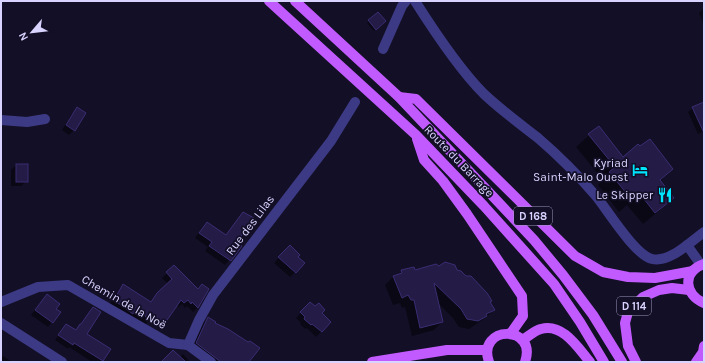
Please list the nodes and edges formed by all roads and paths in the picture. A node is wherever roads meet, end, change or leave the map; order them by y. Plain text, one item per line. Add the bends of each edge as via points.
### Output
1 (269, 1) edge
2 (295, 1) edge
3 (406, 1) edge
4 (415, 1) edge
5 (383, 49) dead end
6 (399, 97) junction
7 (355, 102) dead end
8 (45, 119) dead end
9 (1, 120) edge
10 (416, 135) junction
11 (704, 232) edge
12 (687, 245) junction
13 (699, 267) edge
14 (690, 290) junction
15 (1, 302) edge
16 (704, 303) edge
17 (1, 323) edge
18 (511, 333) junction
19 (522, 340) junction
20 (188, 345) junction
21 (704, 346) edge
22 (487, 350) junction
23 (395, 360) edge
24 (62, 362) edge
25 (211, 362) edge
26 (372, 362) edge
27 (489, 362) edge
28 (525, 362) edge
29 (590, 362) edge
30 (604, 362) edge
31 (622, 362) edge
32 (636, 362) edge
33 (696, 362) edge

1 - 10 main road, Route du Barrage / D 168
2 - 6 main road, Route du Barrage / D 168
3 - 5 street
4 - 12 street via 468,76 484,94 568,165 643,255 658,260 670,257
6 - 13 main road, D 168 via 416,99 575,256 603,272 628,277 655,278
6 - 31 main road, Route du Barrage / D 168 via 534,240 593,316
7 - 20 street, Rue des Lilas via 331,141 213,295
8 - 9 street via 27,122
10 - 18 main road via 424,160 467,214 522,296 523,316
10 - 30 main road, Route du Barrage / D 168 via 554,284
11 - 12 street
12 - 13 street
13 - 14 main road via 689,280
14 - 16 main road via 698,301
14 - 32 main road, D 114 via 659,290 643,298 628,312 625,323 628,346
15 - 20 street, Chemin de la Noë via 38,287 68,285 169,343
17 - 24 street
18 - 19 main road
18 - 22 main road via 498,335
19 - 28 main road via 527,351
19 - 29 main road via 541,329 557,329 570,338
20 - 25 street
21 - 33 main road
22 - 23 main road via 447,350
22 - 27 main road
23 - 26 main road

